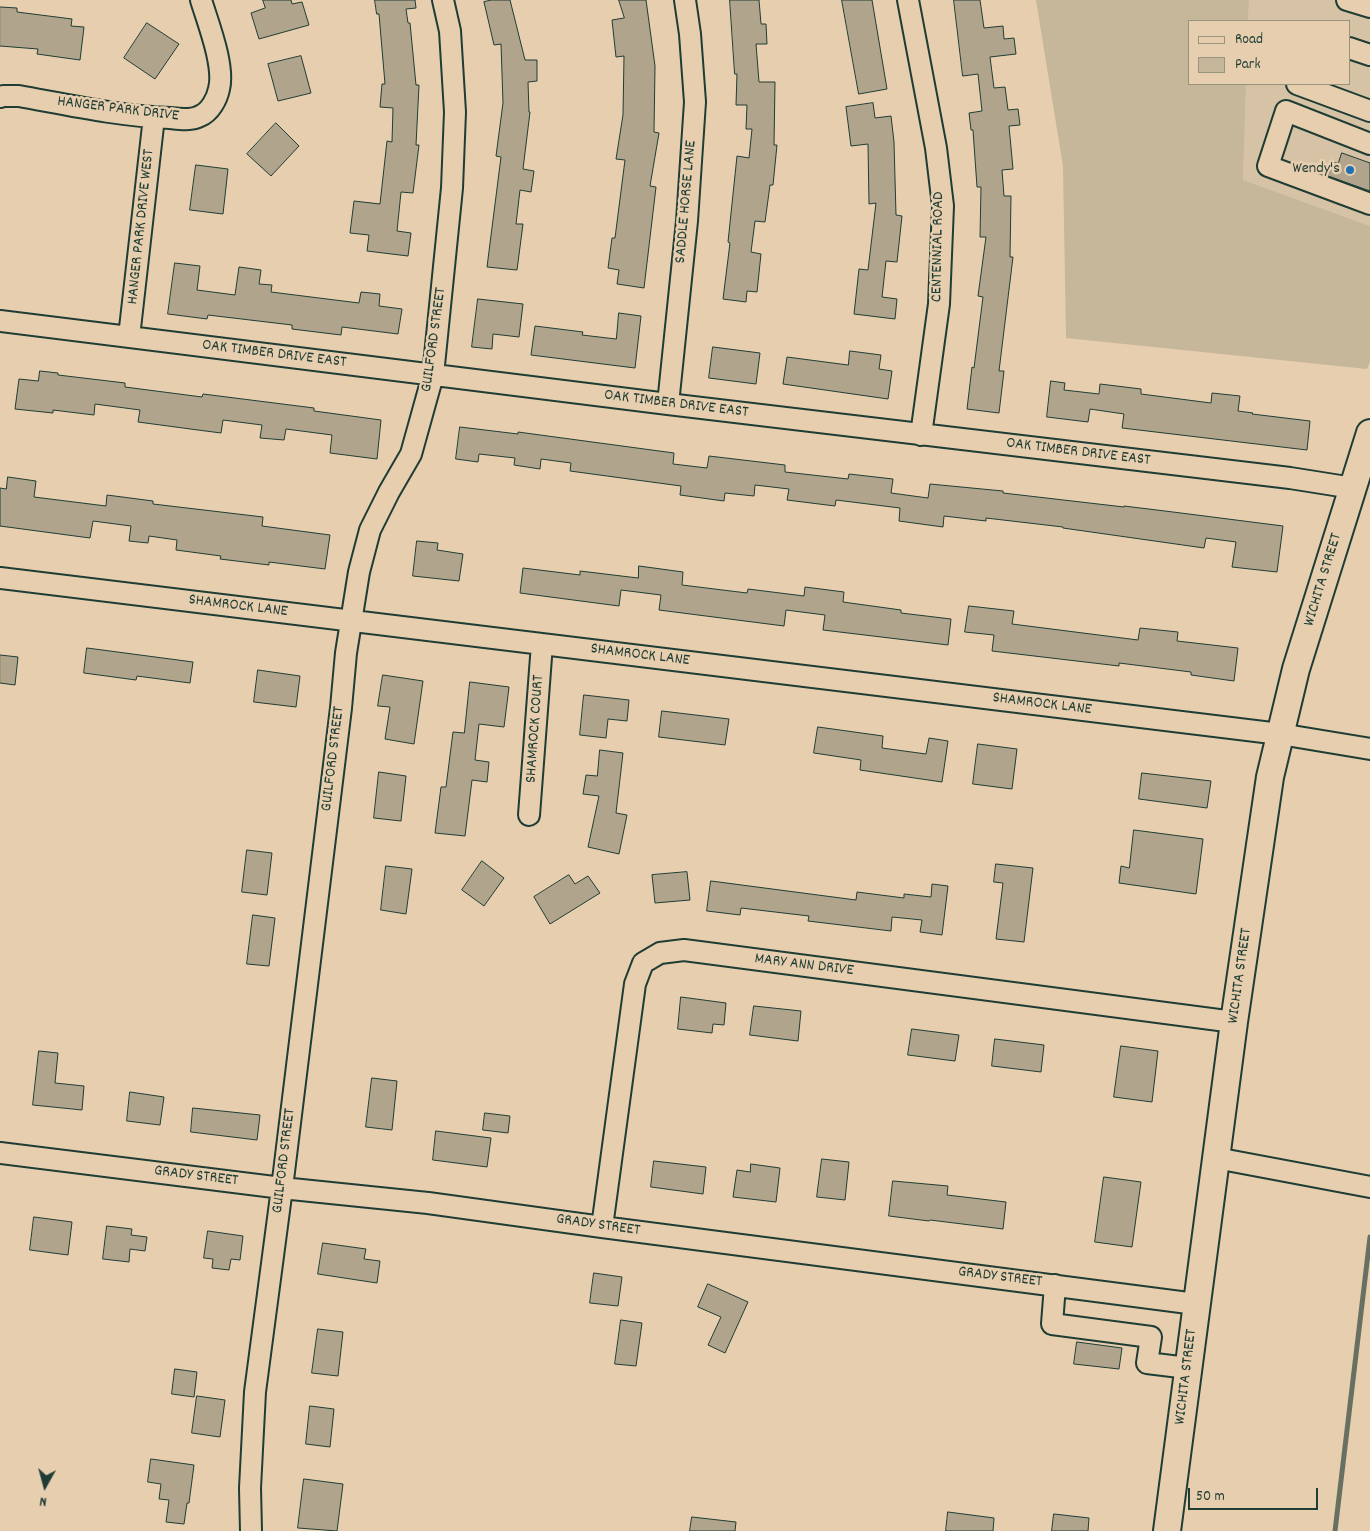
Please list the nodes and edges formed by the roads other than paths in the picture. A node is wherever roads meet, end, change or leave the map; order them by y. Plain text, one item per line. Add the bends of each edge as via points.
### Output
1 (201, 0) edge
2 (443, 0) edge
3 (685, 0) edge
4 (908, 0) edge
5 (1347, 0) edge
6 (1370, 7) edge
7 (1350, 48) edge
8 (1370, 55) edge
9 (1300, 85) edge
10 (0, 97) edge
11 (1370, 111) edge
12 (154, 118) junction
13 (1370, 144) edge
14 (1370, 204) edge
15 (0, 321) edge
16 (129, 337) junction
17 (433, 375) junction
18 (668, 404) junction
19 (1370, 433) edge
20 (921, 435) junction
21 (1352, 488) junction
22 (0, 578) edge
23 (351, 620) junction
24 (542, 644) junction
25 (1280, 734) junction
26 (1370, 749) edge
27 (529, 815) dead end
28 (1234, 1022) junction
29 (0, 1153) edge
30 (1216, 1158) junction
31 (1362, 1185) edge
32 (282, 1188) junction
33 (602, 1227) junction
34 (1056, 1285) junction
35 (1196, 1304) junction
36 (1188, 1368) junction
37 (251, 1531) edge
38 (1167, 1531) edge

1 - 12 street, HANGER PARK DRIVE via 221,72 217,98 200,117
2 - 17 street, GUILFORD STREET via 450,30 455,112 452,188
3 - 18 street, SADDLE HORSE LANE via 695,102 687,221
4 - 20 street, CENTENNIAL ROAD via 936,148 943,206 939,304
5 - 6 street
7 - 8 street
9 - 11 street
10 - 12 street, HANGER PARK DRIVE via 19,96
12 - 16 street, HANGER PARK DRIVE WEST
13 - 14 street via 1286,111 1268,166
15 - 16 street, OAK TIMBER DRIVE EAST
16 - 17 street, OAK TIMBER DRIVE EAST
17 - 18 street, OAK TIMBER DRIVE EAST
17 - 23 street, GUILFORD STREET via 411,454 370,530
18 - 20 street, OAK TIMBER DRIVE EAST
19 - 21 main road, WICHITA STREET
20 - 21 street, OAK TIMBER DRIVE EAST
21 - 25 main road, WICHITA STREET via 1296,669
22 - 23 street, SHAMROCK LANE
23 - 24 street, SHAMROCK LANE
23 - 32 street, GUILFORD STREET
24 - 25 street, SHAMROCK LANE
24 - 27 street, SHAMROCK COURT
25 - 26 street, SHAMROCK LANE
25 - 28 main road, WICHITA STREET via 1270,778
28 - 30 main road, WICHITA STREET
28 - 33 street, MARY ANN DRIVE via 684,950 660,952 643,964 635,984
29 - 32 street, GRADY STREET
30 - 31 street
30 - 35 main road, WICHITA STREET
32 - 33 street, GRADY STREET via 428,1203
32 - 37 street, GUILFORD STREET via 255,1392
33 - 34 street, GRADY STREET
34 - 35 street, GRADY STREET
34 - 36 street via 1052,1324 1151,1337 1147,1363
35 - 36 main road, WICHITA STREET
36 - 38 main road, WICHITA STREET

